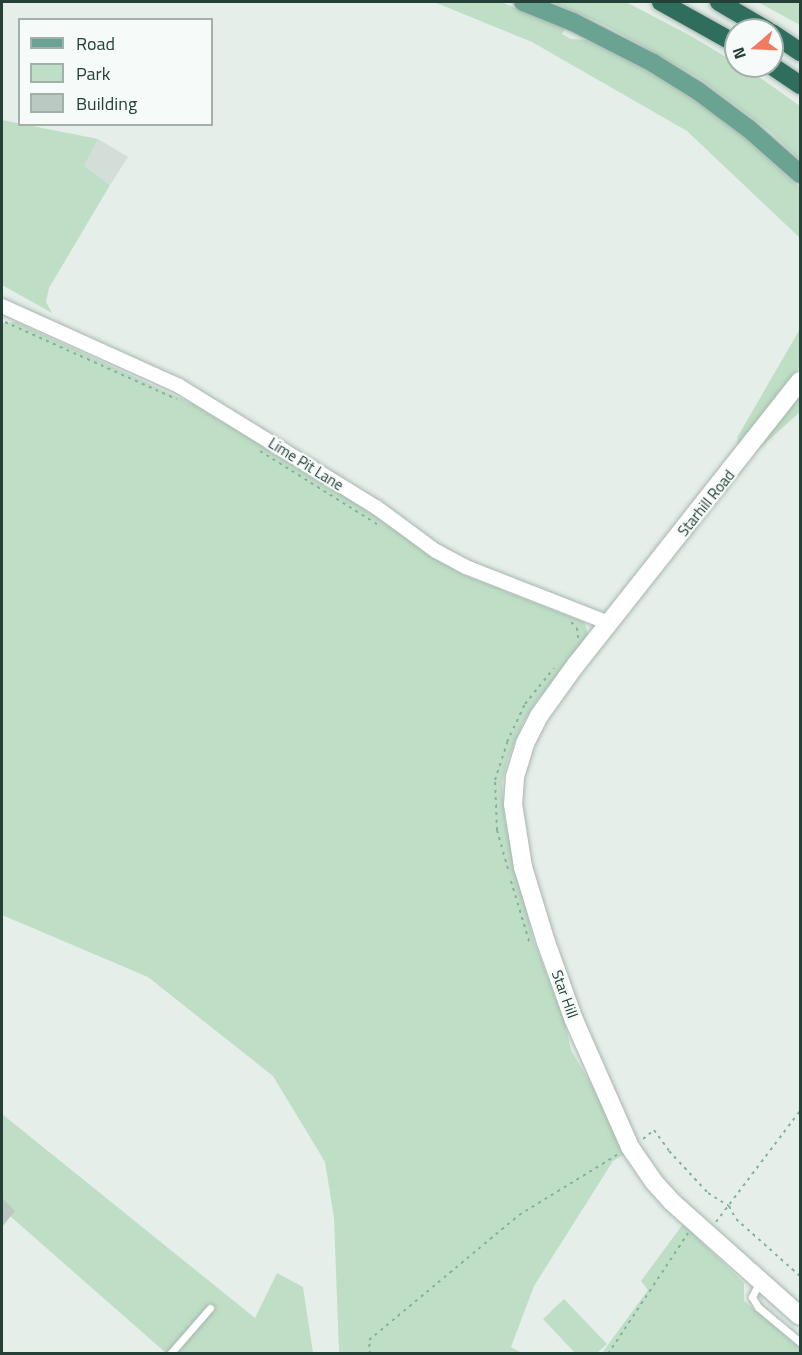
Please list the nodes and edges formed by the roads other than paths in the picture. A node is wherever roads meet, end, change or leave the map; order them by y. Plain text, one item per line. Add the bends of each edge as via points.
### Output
1 (523, 2) edge
2 (661, 2) edge
3 (719, 2) edge
4 (746, 18) edge
5 (724, 37) edge
6 (784, 41) edge
7 (801, 52) edge
8 (784, 74) edge
9 (801, 85) edge
10 (801, 174) edge
11 (5, 309) edge
12 (801, 381) edge
13 (609, 623) junction
14 (760, 1281) junction
15 (210, 1308) dead end
16 (801, 1316) edge
17 (801, 1342) edge
18 (170, 1353) edge

1 - 10 main road via 573,22 698,91
2 - 5 highway
3 - 4 highway
6 - 7 highway
8 - 9 highway
11 - 13 street, Lime Pit Lane via 179,386 466,567
12 - 13 street, Starhill Road
13 - 14 street, Star Hill via 539,716 525,744 515,777 513,804 523,867 579,1030 630,1147 654,1182
14 - 16 street, Star Hill
14 - 17 lane via 752,1298 758,1307
15 - 18 lane

